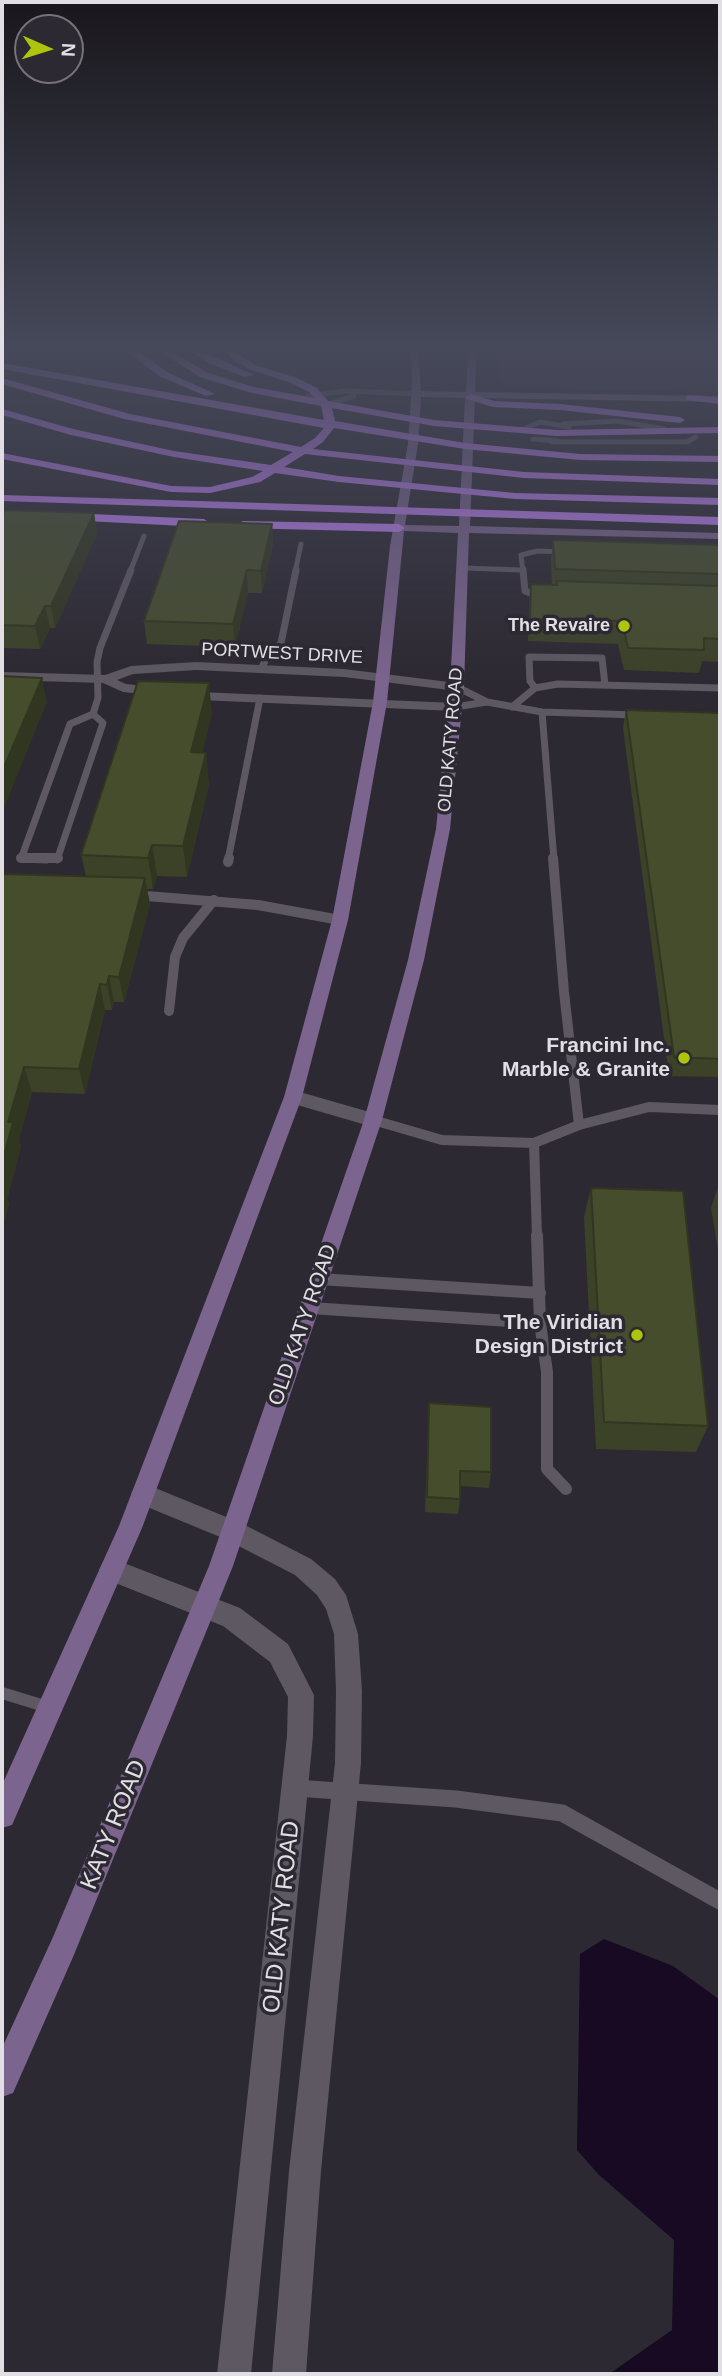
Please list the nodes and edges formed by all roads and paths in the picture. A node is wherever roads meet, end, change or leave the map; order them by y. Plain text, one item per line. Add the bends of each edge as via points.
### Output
1 (2, 463) edge
2 (35, 463) edge
3 (64, 463) edge
4 (233, 463) edge
5 (247, 463) edge
6 (283, 463) edge
7 (401, 463) edge
8 (409, 463) edge
9 (468, 463) edge
10 (720, 482) edge
11 (2, 498) edge
12 (720, 502) edge
13 (268, 505) junction
14 (62, 516) edge
15 (720, 521) edge
16 (214, 524) edge
17 (228, 524) edge
18 (399, 528) junction
19 (465, 529) junction
20 (144, 536) dead end
21 (720, 536) edge
22 (301, 544) dead end
23 (575, 552) edge
24 (463, 568) junction
25 (522, 570) junction
26 (548, 598) edge
27 (261, 669) junction
28 (2, 676) edge
29 (103, 678) junction
30 (383, 679) junction
31 (605, 685) junction
32 (457, 687) junction
33 (535, 688) junction
34 (720, 688) edge
35 (260, 698) junction
36 (380, 702) junction
37 (488, 702) junction
38 (512, 707) junction
39 (455, 708) junction
40 (542, 712) junction
41 (93, 714) junction
42 (652, 716) edge
43 (228, 862) dead end
44 (127, 895) edge
45 (214, 900) junction
46 (340, 920) junction
47 (169, 1011) dead end
48 (293, 1097) junction
49 (720, 1110) edge
50 (373, 1120) junction
51 (579, 1125) junction
52 (534, 1143) junction
53 (319, 1279) junction
54 (540, 1293) junction
55 (310, 1308) junction
56 (540, 1323) junction
57 (566, 1489) dead end
58 (143, 1494) junction
59 (233, 1531) junction
60 (221, 1566) joint
61 (111, 1570) junction
62 (204, 1606) junction
63 (2, 1693) edge
64 (51, 1707) junction
65 (295, 1788) junction
66 (345, 1793) junction
67 (2, 1815) edge
68 (720, 1901) edge
69 (2, 2082) edge
70 (234, 2374) edge
71 (289, 2374) edge

1 - 13 highway via 123,490
2 - 6 highway via 192,491 256,480
3 - 5 highway via 156,482 192,484 233,474
4 - 12 highway via 435,489 594,500
7 - 10 highway via 592,480
8 - 18 main road
9 - 19 main road, OLD KATY ROAD
11 - 13 highway
13 - 15 highway
14 - 16 highway
17 - 18 highway
18 - 19 main road
18 - 30 main road
19 - 21 main road via 574,537
19 - 24 main road, OLD KATY ROAD
20 - 29 lane via 100,648 97,662
22 - 27 lane via 281,643
23 - 25 lane via 526,553 521,555
24 - 25 lane
24 - 32 main road, OLD KATY ROAD
25 - 26 lane via 525,592
27 - 29 street, PORTWEST DRIVE via 196,666 131,670
27 - 30 street, PORTWEST DRIVE
28 - 29 street, PORTWEST DRIVE
29 - 35 street, PORTWEST DRIVE via 123,688
29 - 41 lane
30 - 32 street, PORTWEST DRIVE
30 - 36 main road
31 - 33 lane
31 - 33 lane via 602,658 529,657 530,681
31 - 34 lane
32 - 37 lane
32 - 39 main road, OLD KATY ROAD
33 - 38 lane
35 - 36 street, PORTWEST DRIVE
35 - 43 lane
36 - 39 street, PORTWEST DRIVE
36 - 46 main road
37 - 38 lane
37 - 39 lane
38 - 40 lane
39 - 50 main road, OLD KATY ROAD via 443,829 416,960
40 - 42 lane
40 - 51 lane
41 - 41 lane via 70,724 21,859 57,860 103,723
44 - 45 lane
45 - 46 lane
45 - 47 lane via 183,938 175,957
46 - 48 main road
48 - 50 street
48 - 58 main road
49 - 51 lane via 649,1107
50 - 52 lane via 442,1140
50 - 53 main road, OLD KATY ROAD
51 - 52 lane
52 - 54 lane
53 - 54 lane
53 - 55 main road, OLD KATY ROAD
54 - 56 lane
55 - 56 lane
55 - 59 main road, OLD KATY ROAD
56 - 57 lane via 547,1372 547,1469
58 - 59 street
58 - 61 main road
59 - 60 main road, OLD KATY ROAD
59 - 66 street via 303,1567 326,1587 337,1605 345,1634 349,1691
60 - 62 main road, KATY ROAD
61 - 62 street, OLD KATY ROAD
61 - 64 main road
62 - 65 street, OLD KATY ROAD via 231,1616 279,1653 301,1695
62 - 69 main road, KATY ROAD
63 - 64 lane
64 - 67 main road
65 - 66 lane
65 - 70 street, OLD KATY ROAD
66 - 68 lane via 456,1799 562,1813
66 - 71 street via 305,2171

